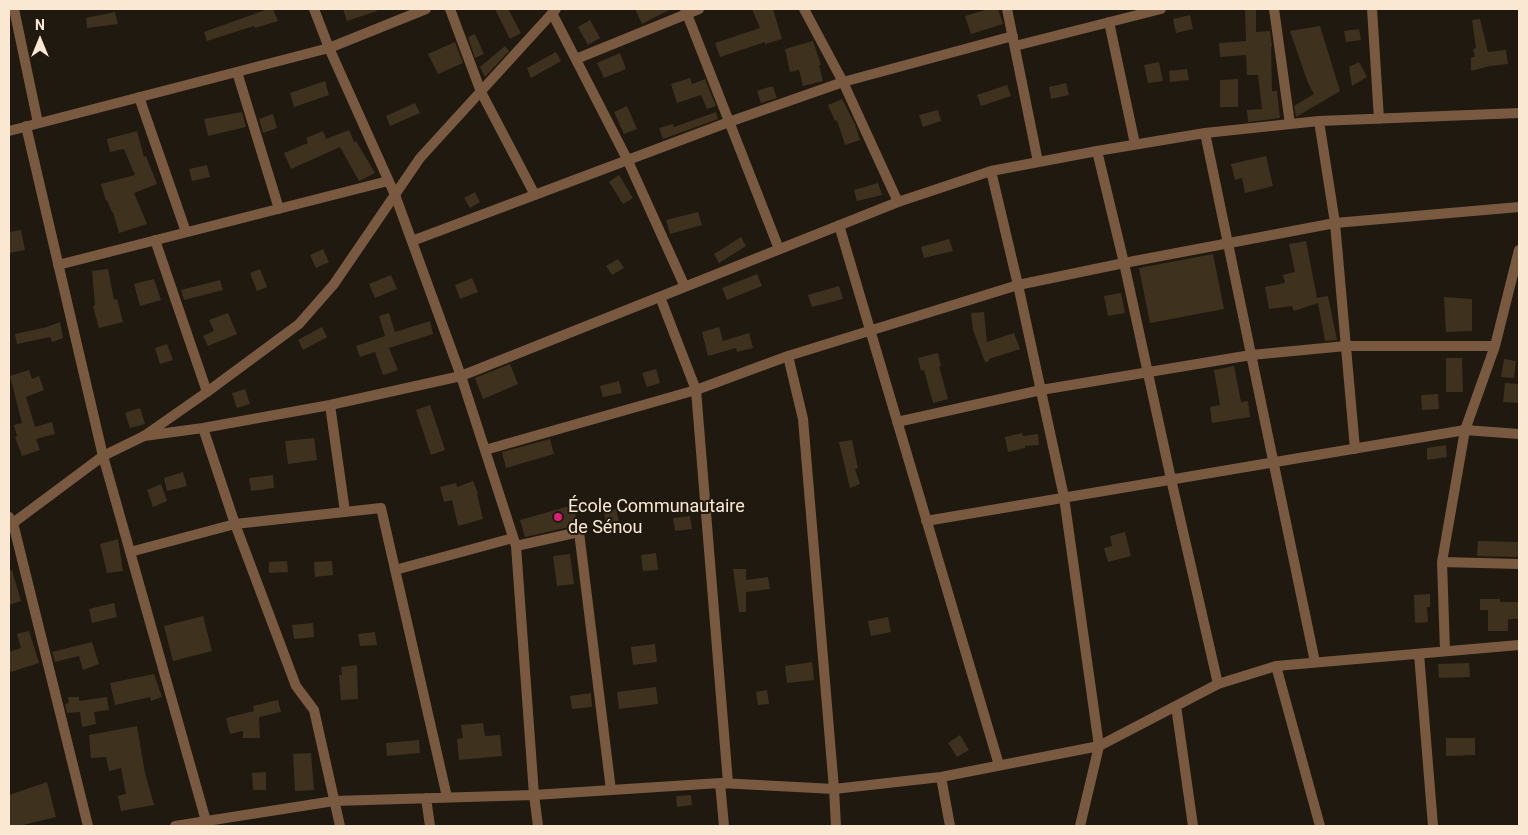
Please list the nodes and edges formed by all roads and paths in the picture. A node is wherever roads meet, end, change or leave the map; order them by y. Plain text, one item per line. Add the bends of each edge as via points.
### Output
1 (14, 9) edge
2 (314, 9) edge
3 (426, 9) edge
4 (450, 9) edge
5 (699, 9) edge
6 (804, 9) edge
7 (1007, 9) edge
8 (1160, 9) edge
9 (1274, 9) edge
10 (1372, 9) edge
11 (554, 11) edge
12 (686, 11) edge
13 (1109, 22) junction
14 (1013, 36) junction
15 (1015, 46) junction
16 (330, 48) junction
17 (576, 59) junction
18 (237, 72) junction
19 (843, 82) junction
20 (481, 92) junction
21 (139, 97) junction
22 (1519, 113) edge
23 (1379, 119) junction
24 (1519, 120) edge
25 (729, 122) junction
26 (1319, 122) junction
27 (38, 123) junction
28 (1290, 124) junction
29 (26, 126) junction
30 (9, 131) edge
31 (1205, 133) junction
32 (1135, 144) junction
33 (1097, 151) junction
34 (628, 161) junction
35 (1038, 162) junction
36 (991, 172) junction
37 (388, 181) junction
38 (395, 195) junction
39 (535, 195) junction
40 (898, 202) junction
41 (1519, 207) edge
42 (279, 209) junction
43 (1335, 223) junction
44 (839, 225) junction
45 (186, 232) junction
46 (155, 240) junction
47 (412, 241) junction
48 (1228, 244) junction
49 (779, 249) junction
50 (1519, 250) edge
51 (1124, 263) junction
52 (58, 265) junction
53 (1018, 285) junction
54 (685, 287) junction
55 (1514, 290) edge
56 (660, 297) junction
57 (870, 331) junction
58 (1346, 346) junction
59 (1494, 346) junction
60 (788, 356) junction
61 (1251, 356) junction
62 (1149, 373) junction
63 (461, 376) junction
64 (696, 390) junction
65 (1041, 390) junction
66 (207, 392) junction
67 (330, 405) junction
68 (897, 422) junction
69 (203, 428) junction
70 (1465, 430) junction
71 (1519, 434) edge
72 (144, 436) junction
73 (1355, 449) junction
74 (485, 450) junction
75 (103, 456) junction
76 (1273, 462) junction
77 (1171, 479) junction
78 (1064, 497) junction
79 (345, 512) junction
80 (926, 520) junction
81 (10, 523) edge
82 (235, 524) junction
83 (515, 542) junction
84 (130, 552) junction
85 (1442, 562) junction
86 (1519, 564) edge
87 (395, 570) junction
88 (1519, 645) edge
89 (1445, 651) junction
90 (1419, 654) junction
91 (1315, 662) junction
92 (1276, 666) junction
93 (1218, 684) junction
94 (1176, 706) junction
95 (1099, 746) junction
96 (998, 765) junction
97 (941, 777) junction
98 (724, 783) junction
99 (834, 789) junction
100 (611, 790) junction
101 (534, 795) junction
102 (447, 797) junction
103 (426, 798) junction
104 (334, 801) junction
105 (206, 821) junction
106 (88, 826) edge
107 (175, 826) edge
108 (340, 826) edge
109 (430, 826) edge
110 (538, 826) edge
111 (724, 826) edge
112 (836, 826) edge
113 (950, 826) edge
114 (1080, 826) edge
115 (1193, 826) edge
116 (1320, 826) edge
117 (1433, 826) edge

1 - 27 street
2 - 16 street
3 - 16 street
4 - 20 street
5 - 12 street
6 - 19 street
7 - 14 street
8 - 13 street
9 - 28 street
10 - 23 street
11 - 17 street
11 - 20 street
12 - 17 street
12 - 25 street
13 - 15 street
13 - 32 street
14 - 15 street
14 - 19 street
15 - 35 street
16 - 18 street
16 - 37 street
17 - 34 street
18 - 21 street
18 - 42 street
19 - 25 street
19 - 40 street
20 - 38 street via 420,158
20 - 39 street
21 - 27 street
21 - 45 street
22 - 23 street
22 - 24 street
23 - 26 street
25 - 34 street
25 - 49 street
26 - 28 street
26 - 43 street
27 - 29 street
28 - 31 street
29 - 30 street
29 - 52 street
31 - 32 street
31 - 48 street
32 - 33 street
33 - 35 street
33 - 51 street
34 - 39 street
34 - 54 street
35 - 36 street
36 - 40 street
36 - 53 street
37 - 38 street
37 - 42 street
38 - 47 street
38 - 66 street via 334,284 298,324
39 - 47 street
40 - 44 street
41 - 43 street
42 - 45 street
43 - 48 street
43 - 58 street
44 - 49 street
44 - 57 street
45 - 46 street
46 - 52 street
46 - 66 street
47 - 63 street
48 - 51 street
48 - 61 street
49 - 54 street
50 - 55 street
51 - 53 street
51 - 62 street
52 - 75 street
53 - 57 street
53 - 65 street
54 - 56 street
55 - 59 street
56 - 63 street
56 - 64 street
57 - 60 street
57 - 68 street
58 - 59 street
58 - 61 street
58 - 73 street
59 - 70 street
60 - 64 street
60 - 99 street via 803,419
61 - 62 street
61 - 76 street
62 - 65 street
62 - 77 street
63 - 67 street
63 - 74 street
64 - 74 street
64 - 98 street
65 - 68 street
65 - 78 street
66 - 72 street
67 - 69 street
67 - 79 street
68 - 80 street
69 - 72 street
69 - 82 street
70 - 71 street
70 - 73 street
70 - 85 street
72 - 75 street
73 - 76 street
74 - 83 street
75 - 81 street
75 - 84 street
76 - 77 street
76 - 91 street
77 - 78 street
77 - 93 street
78 - 80 street
78 - 95 street
79 - 82 street
79 - 87 street via 381,508
80 - 96 street
81 - 106 street
82 - 84 street
82 - 104 street via 296,686 314,710
83 - 87 street
83 - 100 street via 579,532
83 - 101 street
84 - 105 street
85 - 86 street
85 - 89 street
87 - 102 street
88 - 89 street
89 - 90 street
90 - 91 street
90 - 117 street
91 - 92 street
92 - 93 street
92 - 116 street
93 - 94 street
94 - 95 street
94 - 115 street
95 - 96 street
95 - 114 street
96 - 97 street
97 - 99 street
97 - 113 street
98 - 99 street
98 - 100 street
98 - 111 street
99 - 112 street
100 - 101 street
101 - 102 street
101 - 110 street
102 - 103 street
103 - 104 street
103 - 109 street
104 - 105 street
104 - 108 street
105 - 107 street

